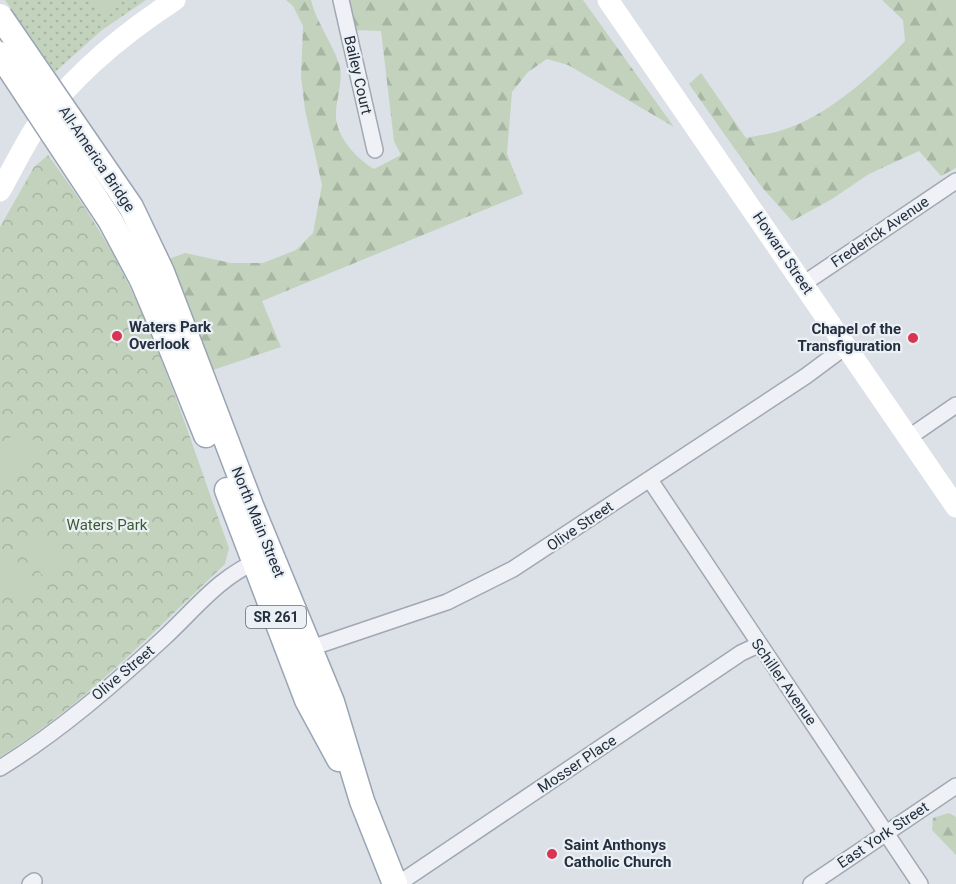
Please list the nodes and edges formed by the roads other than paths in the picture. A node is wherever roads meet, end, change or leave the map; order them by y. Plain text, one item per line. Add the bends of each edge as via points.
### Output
1 (175, 0) edge
2 (341, 0) edge
3 (609, 0) edge
4 (0, 16) edge
5 (0, 54) edge
6 (375, 150) dead end
7 (956, 181) edge
8 (0, 191) edge
9 (803, 284) junction
10 (845, 347) junction
11 (182, 349) junction
12 (956, 405) edge
13 (908, 438) junction
14 (650, 480) junction
15 (956, 507) edge
16 (260, 548) junction
17 (758, 645) junction
18 (300, 651) junction
19 (0, 768) edge
20 (956, 786) edge
21 (885, 834) junction
22 (396, 884) edge
23 (811, 884) edge
24 (920, 884) edge

1 - 8 main road via 136,25 83,73 36,127
2 - 6 street, Bailey Court
3 - 9 main road, Howard Street
4 - 11 main road, All-America Bridge / SR 261, bridge via 131,207 162,272
5 - 11 main road, All-America Bridge / SR 261, bridge via 110,220
7 - 9 street, Frederick Avenue
9 - 10 main road, Howard Street
10 - 13 main road, Howard Street
10 - 14 street, Olive Street
11 - 16 main road, North Main Street / SR 261
12 - 13 street
13 - 15 main road, Howard Street
14 - 17 street, Schiller Avenue
14 - 18 street, Olive Street via 549,548 476,588 397,621
16 - 18 main road, North Main Street / SR 261
16 - 19 street, Olive Street via 94,698
17 - 21 street, Schiller Avenue
17 - 22 street, Mosser Place
18 - 22 main road, North Main Street / SR 261 via 332,702 362,801
20 - 21 street, East York Street
21 - 23 street, East York Street
21 - 24 street, Schiller Avenue

